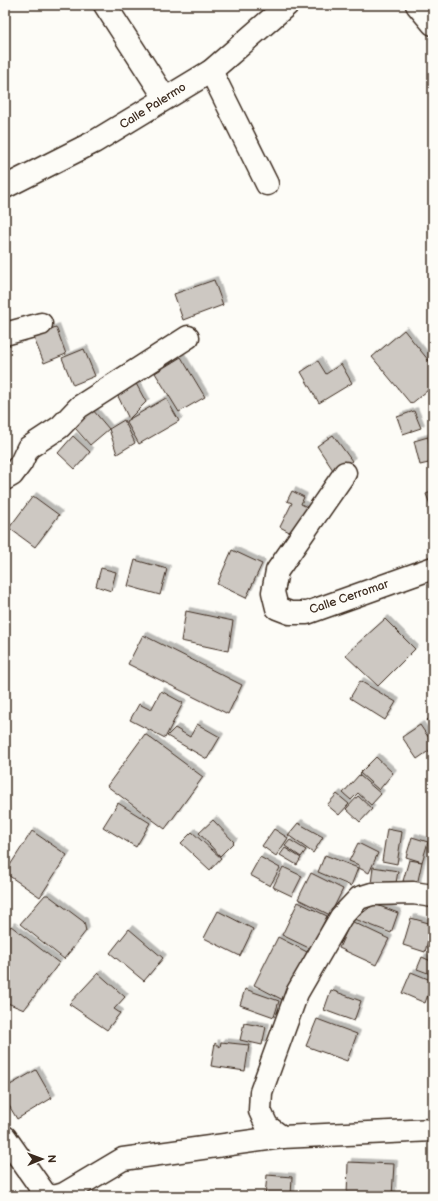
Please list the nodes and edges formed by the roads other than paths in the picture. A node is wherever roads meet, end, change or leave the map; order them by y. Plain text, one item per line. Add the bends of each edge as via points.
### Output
1 (105, 5) edge
2 (286, 5) edge
3 (417, 5) edge
4 (433, 24) edge
5 (211, 71) junction
6 (164, 98) junction
7 (267, 184) dead end
8 (5, 186) edge
9 (41, 324) dead end
10 (5, 334) edge
11 (188, 337) dead end
12 (345, 473) dead end
13 (5, 479) edge
14 (433, 568) edge
15 (433, 896) edge
16 (433, 1130) edge
17 (282, 1136) junction
18 (5, 1137) edge
19 (52, 1196) edge
20 (57, 1196) edge

1 - 6 main road
2 - 5 main road, Calle Palermo
3 - 4 main road
5 - 6 main road, Calle Palermo
5 - 7 main road
6 - 8 main road, Calle Palermo via 94,142
9 - 10 main road
11 - 13 main road via 79,407 60,427 28,448 21,463 12,475
12 - 14 main road, Calle Cerromar via 277,571 273,592 277,608 290,613 307,612
15 - 17 main road via 413,893 372,894 359,898 341,917 297,994 261,1092 260,1112 267,1126
16 - 17 main road
17 - 20 main road via 123,1159
18 - 19 main road via 43,1191

